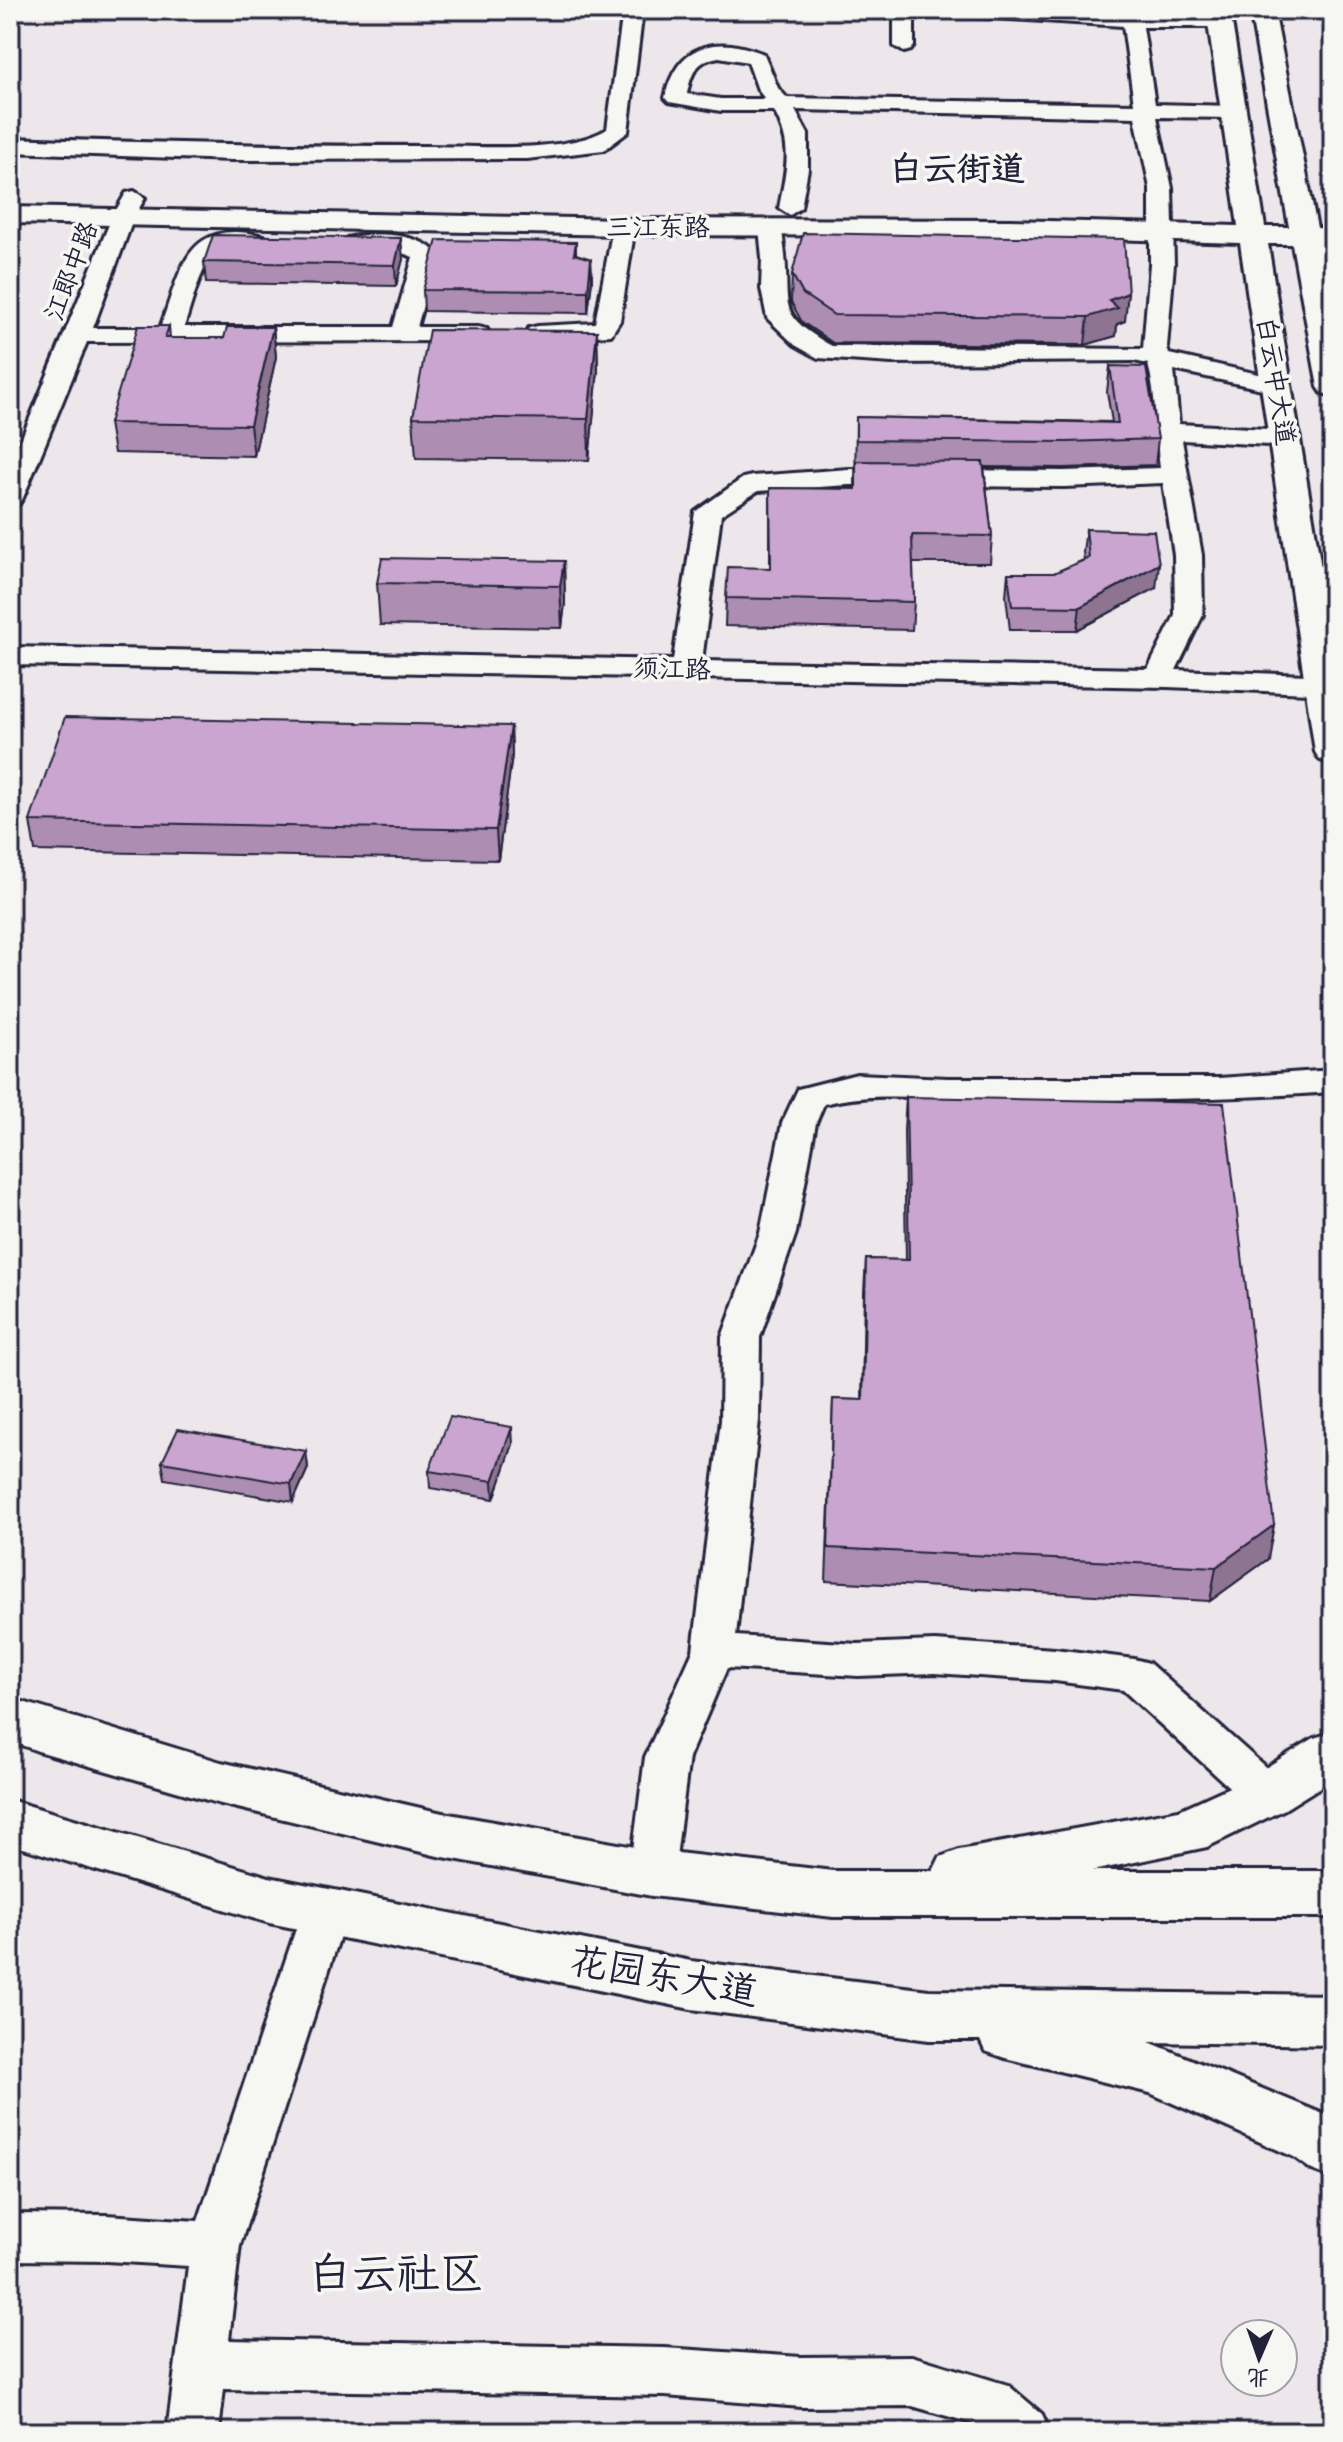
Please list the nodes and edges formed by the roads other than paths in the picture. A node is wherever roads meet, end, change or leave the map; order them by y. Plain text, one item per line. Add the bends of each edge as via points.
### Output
1 (633, 10) edge
2 (904, 10) edge
3 (963, 10) edge
4 (1262, 10) edge
5 (1219, 15) edge
6 (1132, 16) edge
7 (904, 46) dead end
8 (781, 104) junction
9 (1145, 110) junction
10 (1234, 112) junction
11 (10, 145) edge
12 (10, 196) edge
13 (129, 208) junction
14 (1333, 214) edge
15 (10, 215) edge
16 (780, 218) junction
17 (1162, 224) junction
18 (1252, 226) junction
19 (624, 227) junction
20 (1313, 230) edge
21 (170, 333) junction
22 (403, 333) junction
23 (78, 335) junction
24 (1158, 358) junction
25 (1276, 385) junction
26 (1333, 387) edge
27 (1167, 429) junction
28 (1284, 438) junction
29 (1175, 475) junction
30 (10, 498) edge
31 (10, 656) edge
32 (687, 669) junction
33 (1158, 678) junction
34 (1328, 685) edge
35 (1333, 752) edge
36 (1333, 1081) edge
37 (714, 1651) junction
38 (10, 1719) edge
39 (1333, 1753) edge
40 (1266, 1794) junction
41 (10, 1822) edge
42 (652, 1873) junction
43 (833, 1894) junction
44 (1333, 1894) edge
45 (325, 1911) junction
46 (929, 2015) junction
47 (1333, 2020) edge
48 (1333, 2151) edge
49 (10, 2237) edge
50 (215, 2245) junction
51 (201, 2364) junction
52 (193, 2432) edge
53 (1024, 2432) edge

1 - 11 street via 617,132 596,145 527,152 232,153
2 - 7 street
3 - 6 street
4 - 20 main road, 白云中大道
5 - 6 street
5 - 10 main road, 白云中大道
6 - 9 street
8 - 8 street via 768,90 757,58 743,50 694,57 684,67 676,98 703,106
8 - 9 street
8 - 16 street via 797,134 797,169
9 - 10 street
9 - 17 street via 1161,188
10 - 18 main road, 白云中大道
12 - 13 main road, 三江东路
13 - 15 main road, 三江东路
13 - 16 main road, 三江东路
13 - 19 main road, 三江东路
13 - 23 street, 江郎中路
14 - 20 main road, 三江东路
16 - 17 main road, 三江东路 via 1011,228
16 - 19 main road, 三江东路
16 - 24 street via 773,289 779,318 827,353
17 - 18 main road, 三江东路
17 - 24 street
18 - 20 main road, 三江东路
18 - 25 main road, 白云中大道
19 - 22 street via 602,330
20 - 26 main road, 白云中大道
21 - 22 street
21 - 22 street via 198,255 220,240 416,248 425,254
21 - 23 street
23 - 30 street, 江郎中路
24 - 25 street
24 - 27 street via 1165,381
25 - 28 main road, 白云中大道
27 - 28 street
27 - 29 street
28 - 34 main road, 白云中大道
29 - 32 street via 849,477 752,484 708,512
29 - 33 street via 1188,555 1189,615
31 - 32 street, 须江路
32 - 33 street, 须江路
33 - 34 street, 须江路
34 - 35 main road, 白云中大道
36 - 37 street via 1219,1089 857,1085 810,1097 799,1123 778,1233 741,1337 740,1420
37 - 40 street via 858,1660 935,1657 1134,1675
37 - 42 street via 667,1757
38 - 42 main road via 221,1783 438,1834
39 - 40 main road
40 - 43 main road via 1188,1831
41 - 45 main road, 花园东大道 via 269,1900
42 - 43 main road
43 - 44 main road
45 - 46 main road, 花园东大道 via 691,1985
45 - 50 street
46 - 47 main road, 花园东大道
46 - 48 main road via 1158,2070 1315,2138
49 - 50 street
50 - 51 street
51 - 52 street
51 - 53 street via 912,2381 990,2403

